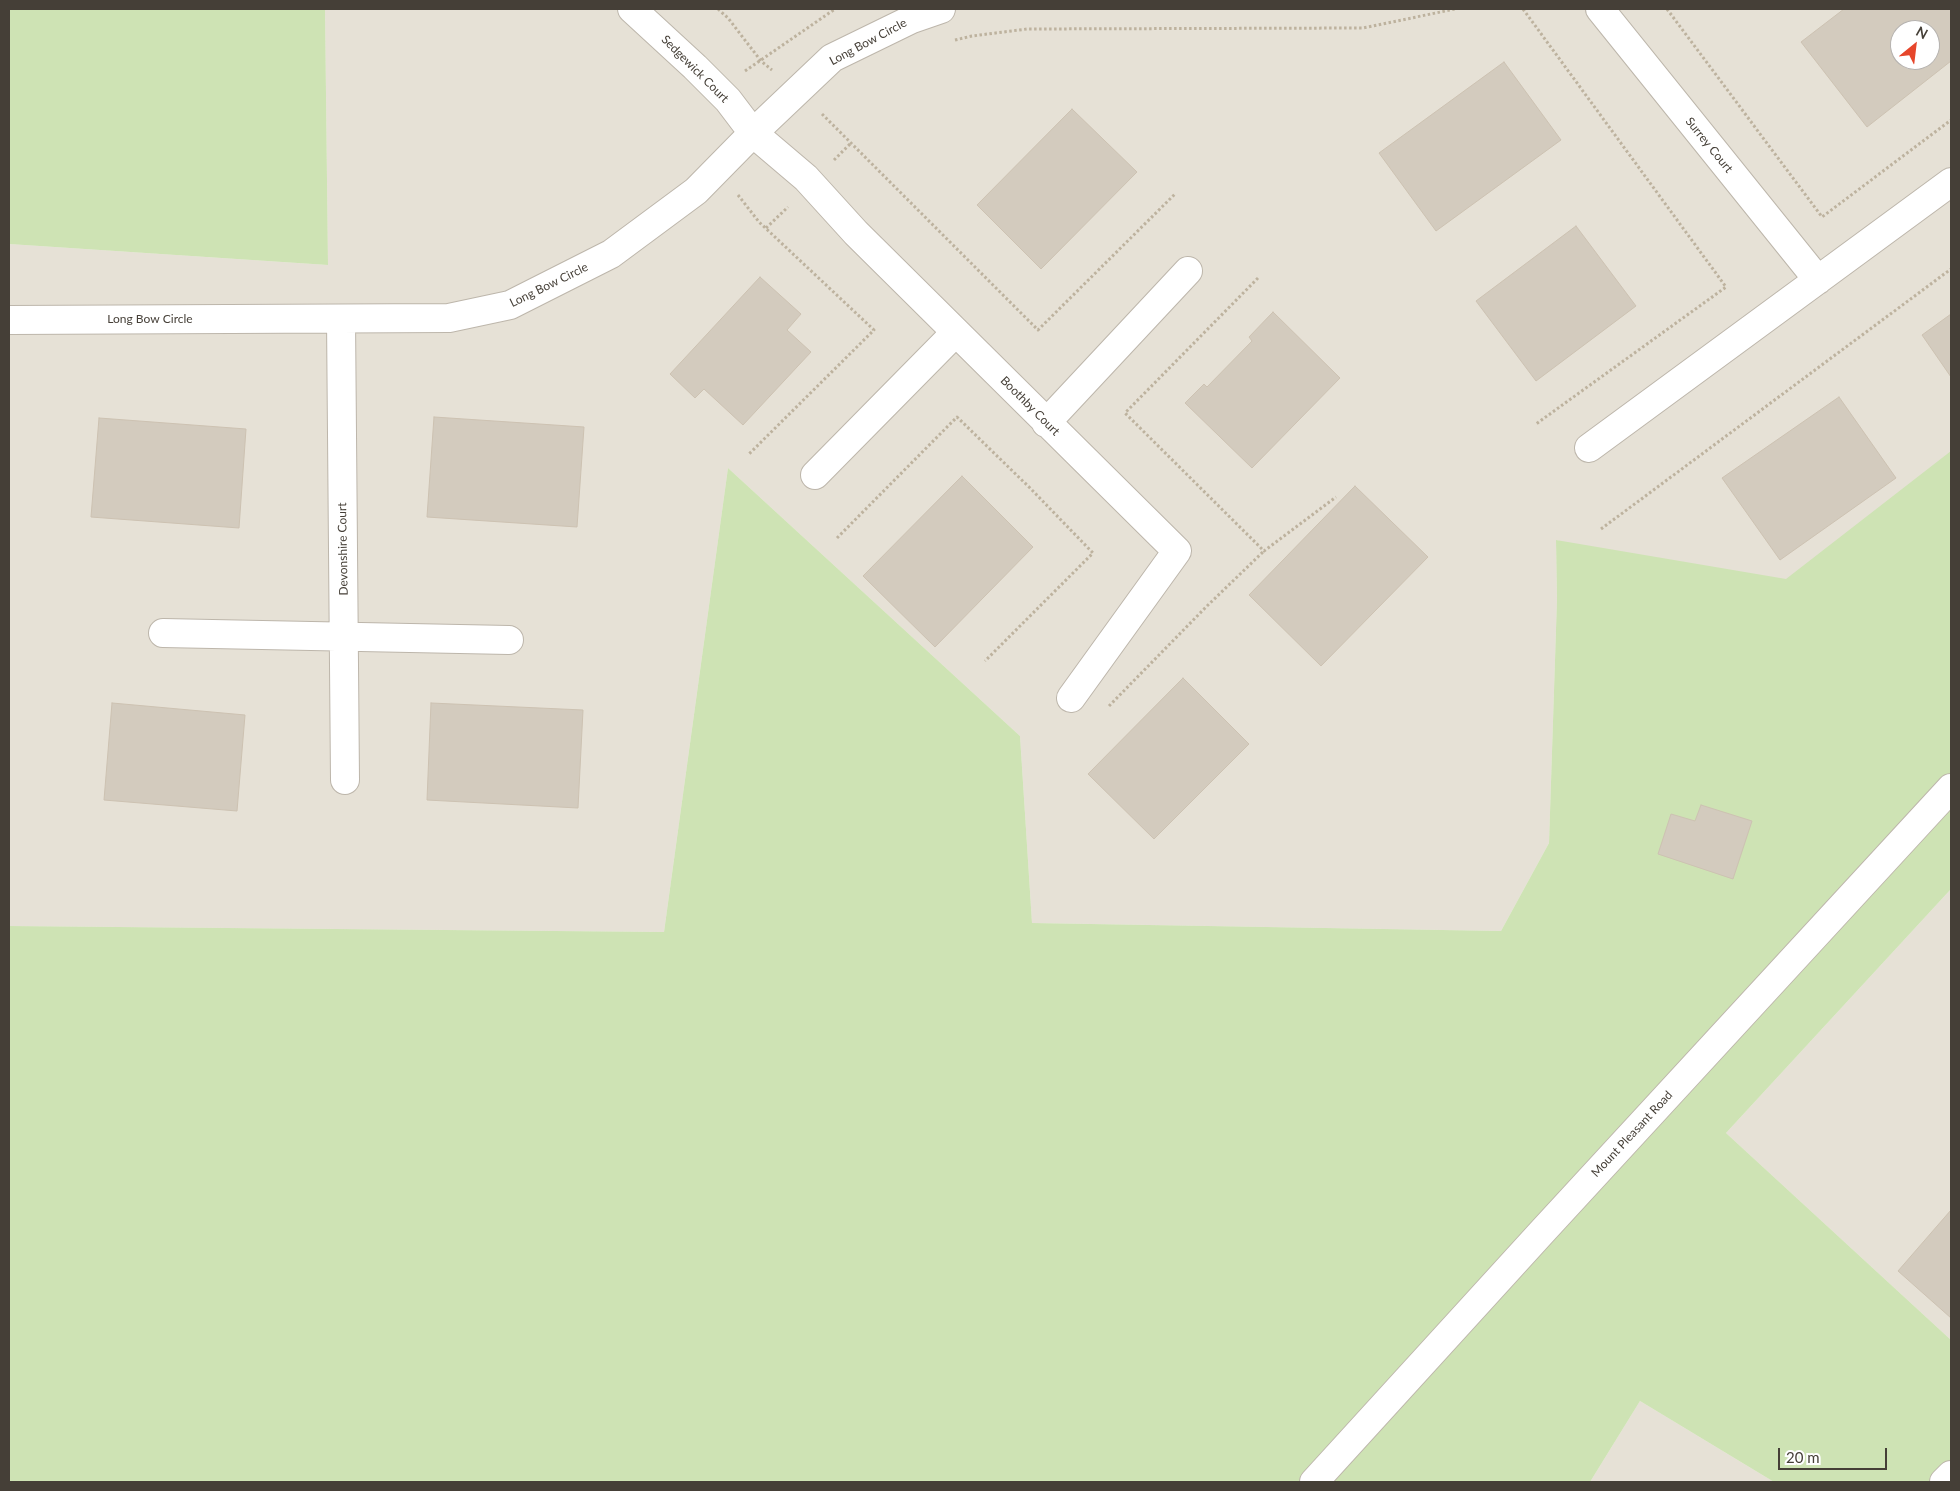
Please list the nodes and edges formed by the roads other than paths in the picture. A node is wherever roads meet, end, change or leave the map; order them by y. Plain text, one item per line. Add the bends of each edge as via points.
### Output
1 (632, 9) edge
2 (942, 9) edge
3 (1600, 9) edge
4 (753, 133) junction
5 (1951, 182) edge
6 (1188, 271) dead end
7 (1818, 280) junction
8 (341, 319) junction
9 (9, 320) edge
10 (956, 332) junction
11 (1046, 423) junction
12 (1589, 448) dead end
13 (814, 475) dead end
14 (163, 633) dead end
15 (344, 636) junction
16 (509, 640) dead end
17 (1071, 698) dead end
18 (345, 780) dead end
19 (1951, 788) edge
20 (1951, 1475) edge
21 (1314, 1482) edge
22 (1944, 1482) edge

1 - 4 street, Sedgewick Court via 695,66
2 - 4 street, Long Bow Circle via 912,19 832,58
3 - 7 street, Surrey Court
4 - 8 street, Long Bow Circle via 696,192 611,254 510,305 450,318
4 - 10 street, Boothby Court via 806,178 856,233
5 - 7 street
6 - 11 street
7 - 12 street
8 - 9 street, Long Bow Circle
8 - 15 street, Devonshire Court
10 - 11 street, Boothby Court
10 - 13 street
11 - 17 street, Boothby Court via 1177,551
14 - 15 street
15 - 16 street
15 - 18 street, Devonshire Court
19 - 21 street, Mount Pleasant Road
20 - 22 street

